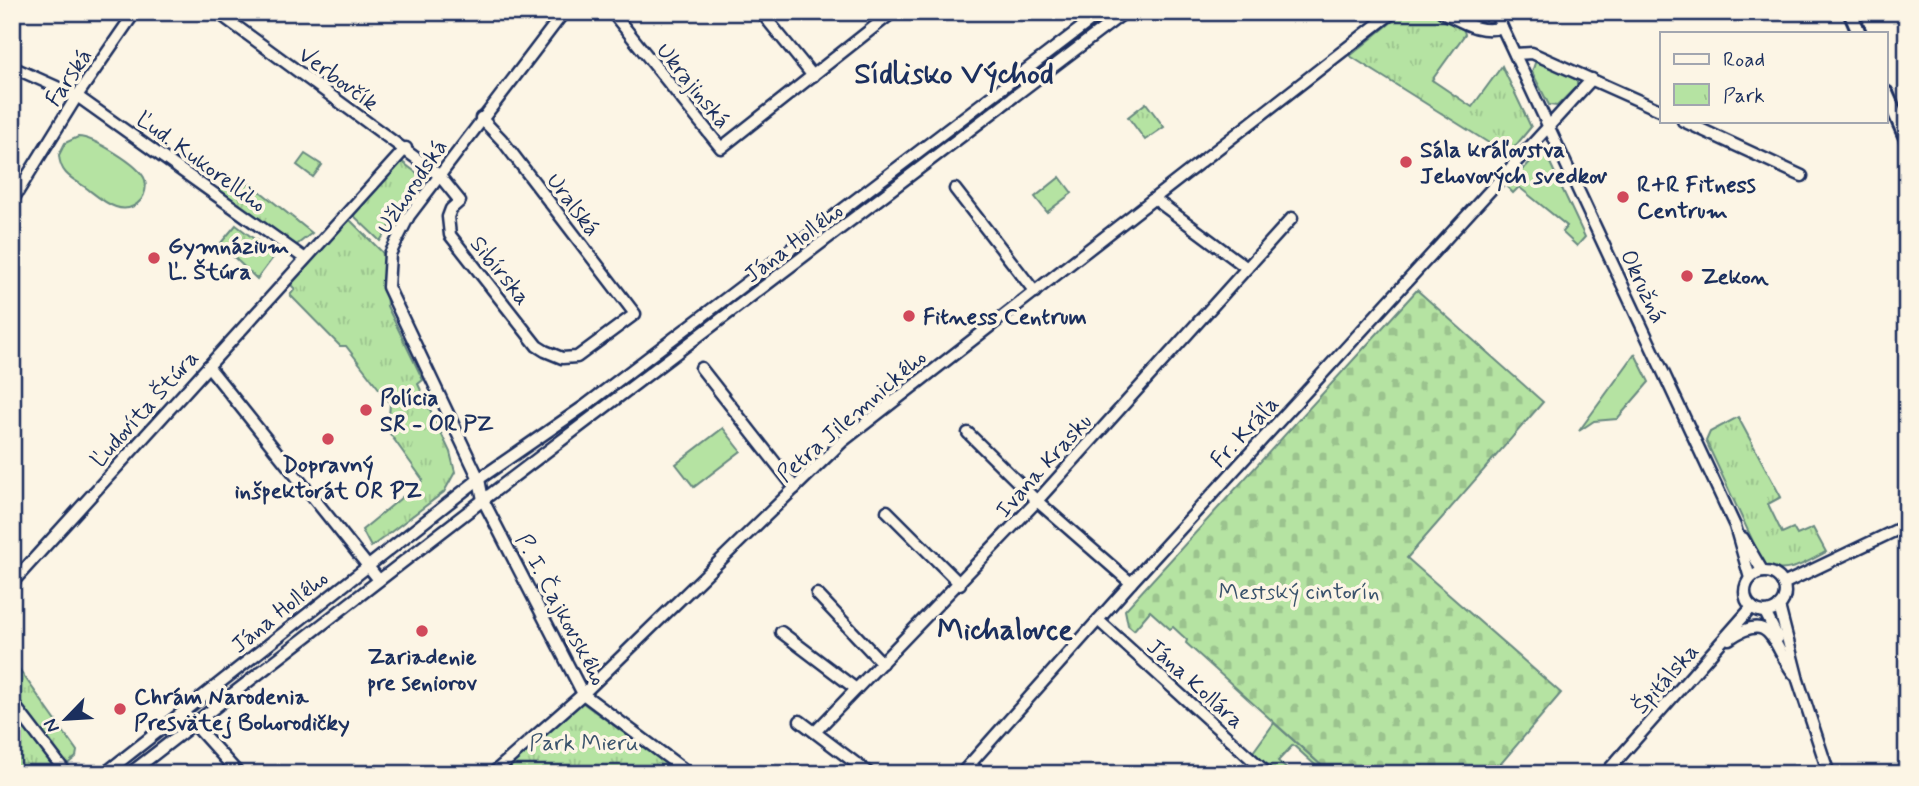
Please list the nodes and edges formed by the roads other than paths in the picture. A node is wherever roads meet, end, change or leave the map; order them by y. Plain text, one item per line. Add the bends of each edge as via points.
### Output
1 (135, 12) edge
2 (217, 12) edge
3 (564, 12) edge
4 (612, 12) edge
5 (761, 12) edge
6 (893, 12) edge
7 (1102, 12) edge
8 (1125, 12) edge
9 (1393, 12) edge
10 (1442, 12) edge
11 (1495, 12) edge
12 (1850, 12) edge
13 (1087, 23) junction
14 (1502, 27) junction
15 (1859, 32) edge
16 (1096, 34) junction
17 (1515, 54) junction
18 (12, 67) edge
19 (813, 76) junction
20 (1592, 79) junction
21 (77, 96) junction
22 (1888, 97) edge
23 (1660, 110) edge
24 (481, 118) junction
25 (1685, 122) edge
26 (1549, 127) junction
27 (1907, 140) edge
28 (406, 148) junction
29 (439, 175) junction
30 (1801, 176) dead end
31 (955, 189) dead end
32 (1156, 200) junction
33 (12, 201) edge
34 (460, 201) joint
35 (1292, 218) dead end
36 (781, 257) junction
37 (304, 258) junction
38 (1247, 268) junction
39 (790, 269) junction
40 (1035, 292) junction
41 (552, 355) joint
42 (208, 366) junction
43 (701, 368) dead end
44 (586, 405) junction
45 (595, 417) junction
46 (968, 433) dead end
47 (479, 479) junction
48 (795, 488) junction
49 (483, 500) junction
50 (1037, 501) junction
51 (887, 511) dead end
52 (1907, 525) edge
53 (1735, 526) junction
54 (368, 565) junction
55 (1763, 572) junction
56 (1750, 578) junction
57 (379, 580) junction
58 (12, 583) edge
59 (1131, 583) junction
60 (960, 584) junction
61 (1783, 584) junction
62 (817, 594) dead end
63 (321, 602) junction
64 (1779, 606) junction
65 (1752, 607) junction
66 (1765, 612) junction
67 (332, 617) junction
68 (1098, 620) junction
69 (781, 632) dead end
70 (1721, 646) junction
71 (882, 663) junction
72 (1798, 680) junction
73 (856, 689) junction
74 (583, 694) junction
75 (12, 702) edge
76 (184, 713) junction
77 (800, 721) dead end
78 (194, 723) junction
79 (815, 732) junction
80 (970, 764) junction
81 (1261, 771) edge
82 (67, 774) edge
83 (104, 774) edge
84 (128, 774) edge
85 (239, 774) edge
86 (492, 774) edge
87 (690, 774) edge
88 (870, 774) edge
89 (961, 774) edge
90 (981, 774) edge
91 (1605, 774) edge
92 (1829, 774) edge

1 - 21 street, Farská
2 - 28 street, Verbovčík
3 - 24 street, Užhorodská
4 - 19 street, Ukrajinská via 721,148
5 - 19 street
6 - 19 street
7 - 13 street, Jána Hollého
8 - 16 street, Jána Hollého
9 - 32 street, Petra Jilemnického
10 - 14 street via 1474,27 1493,31
11 - 14 street, Okružná
12 - 15 main road
13 - 16 street
13 - 36 street, Jána Hollého
14 - 17 street, Okružná
16 - 39 street, Jána Hollého
17 - 20 street via 1532,54
17 - 26 street, Okružná
18 - 21 street, Ľud. Kukorelliho
20 - 23 street
20 - 26 street, Fr. Kráľa
21 - 33 street, Farská
21 - 37 street, Ľud. Kukorelliho
22 - 27 main road
24 - 29 street, Užhorodská
24 - 41 street, Uralská via 635,314 577,357
25 - 30 street
26 - 53 street, Okružná
26 - 59 street, Fr. Kráľa
28 - 29 street, Verbovčík
28 - 37 street, Užhorodská
29 - 34 street, Verbovčík
29 - 47 street, Užhorodská via 409,216 390,254 388,287
31 - 40 street
32 - 38 street
32 - 40 street, Petra Jilemnického
34 - 41 street, Sibírska via 448,216 450,236 537,345
35 - 38 street, Ivana Krasku
36 - 39 street
36 - 44 street, Jána Hollého
37 - 42 street, Ľudovíta Štúra
38 - 50 street, Ivana Krasku
39 - 45 street, Jána Hollého
40 - 48 street, Petra Jilemnického via 843,441
42 - 54 street
42 - 58 street, Ľudovíta Štúra
43 - 48 street
44 - 45 street
44 - 47 street, Jána Hollého
45 - 49 street, Jána Hollého
46 - 50 street
47 - 49 street
47 - 54 street, Jána Hollého
48 - 74 street, Petra Jilemnického
49 - 57 street, Jána Hollého
49 - 74 street, P. I. Čajkovského
50 - 59 street
50 - 60 street, Ivana Krasku
51 - 60 street
52 - 61 street
53 - 55 street
53 - 56 street, Okružná
54 - 57 street
54 - 63 street, Jána Hollého
55 - 56 street
55 - 61 street
56 - 65 street via 1745,592
57 - 67 street, Jána Hollého
59 - 68 street, Fr. Kráľa
60 - 71 street, Ivana Krasku
61 - 64 street
62 - 71 street
63 - 67 street
63 - 76 street, Jána Hollého
64 - 66 street
64 - 72 street
65 - 66 street
65 - 70 street, Špitálska
66 - 72 street
67 - 78 street, Jána Hollého
68 - 80 street, Fr. Kráľa
68 - 81 street, Jána Kollára
69 - 73 street
70 - 72 street via 1747,629 1763,627 1772,634
70 - 91 street, Špitálska
71 - 73 street, Ivana Krasku
72 - 92 street
73 - 79 street, Ivana Krasku
74 - 86 street, Petra Jilemnického
74 - 87 street, P. I. Čajkovského
75 - 82 street
76 - 78 street
76 - 83 street, Jána Hollého
77 - 79 street
78 - 84 street, Jána Hollého
78 - 85 street
79 - 88 street
80 - 89 street, Fr. Kráľa
80 - 90 street

